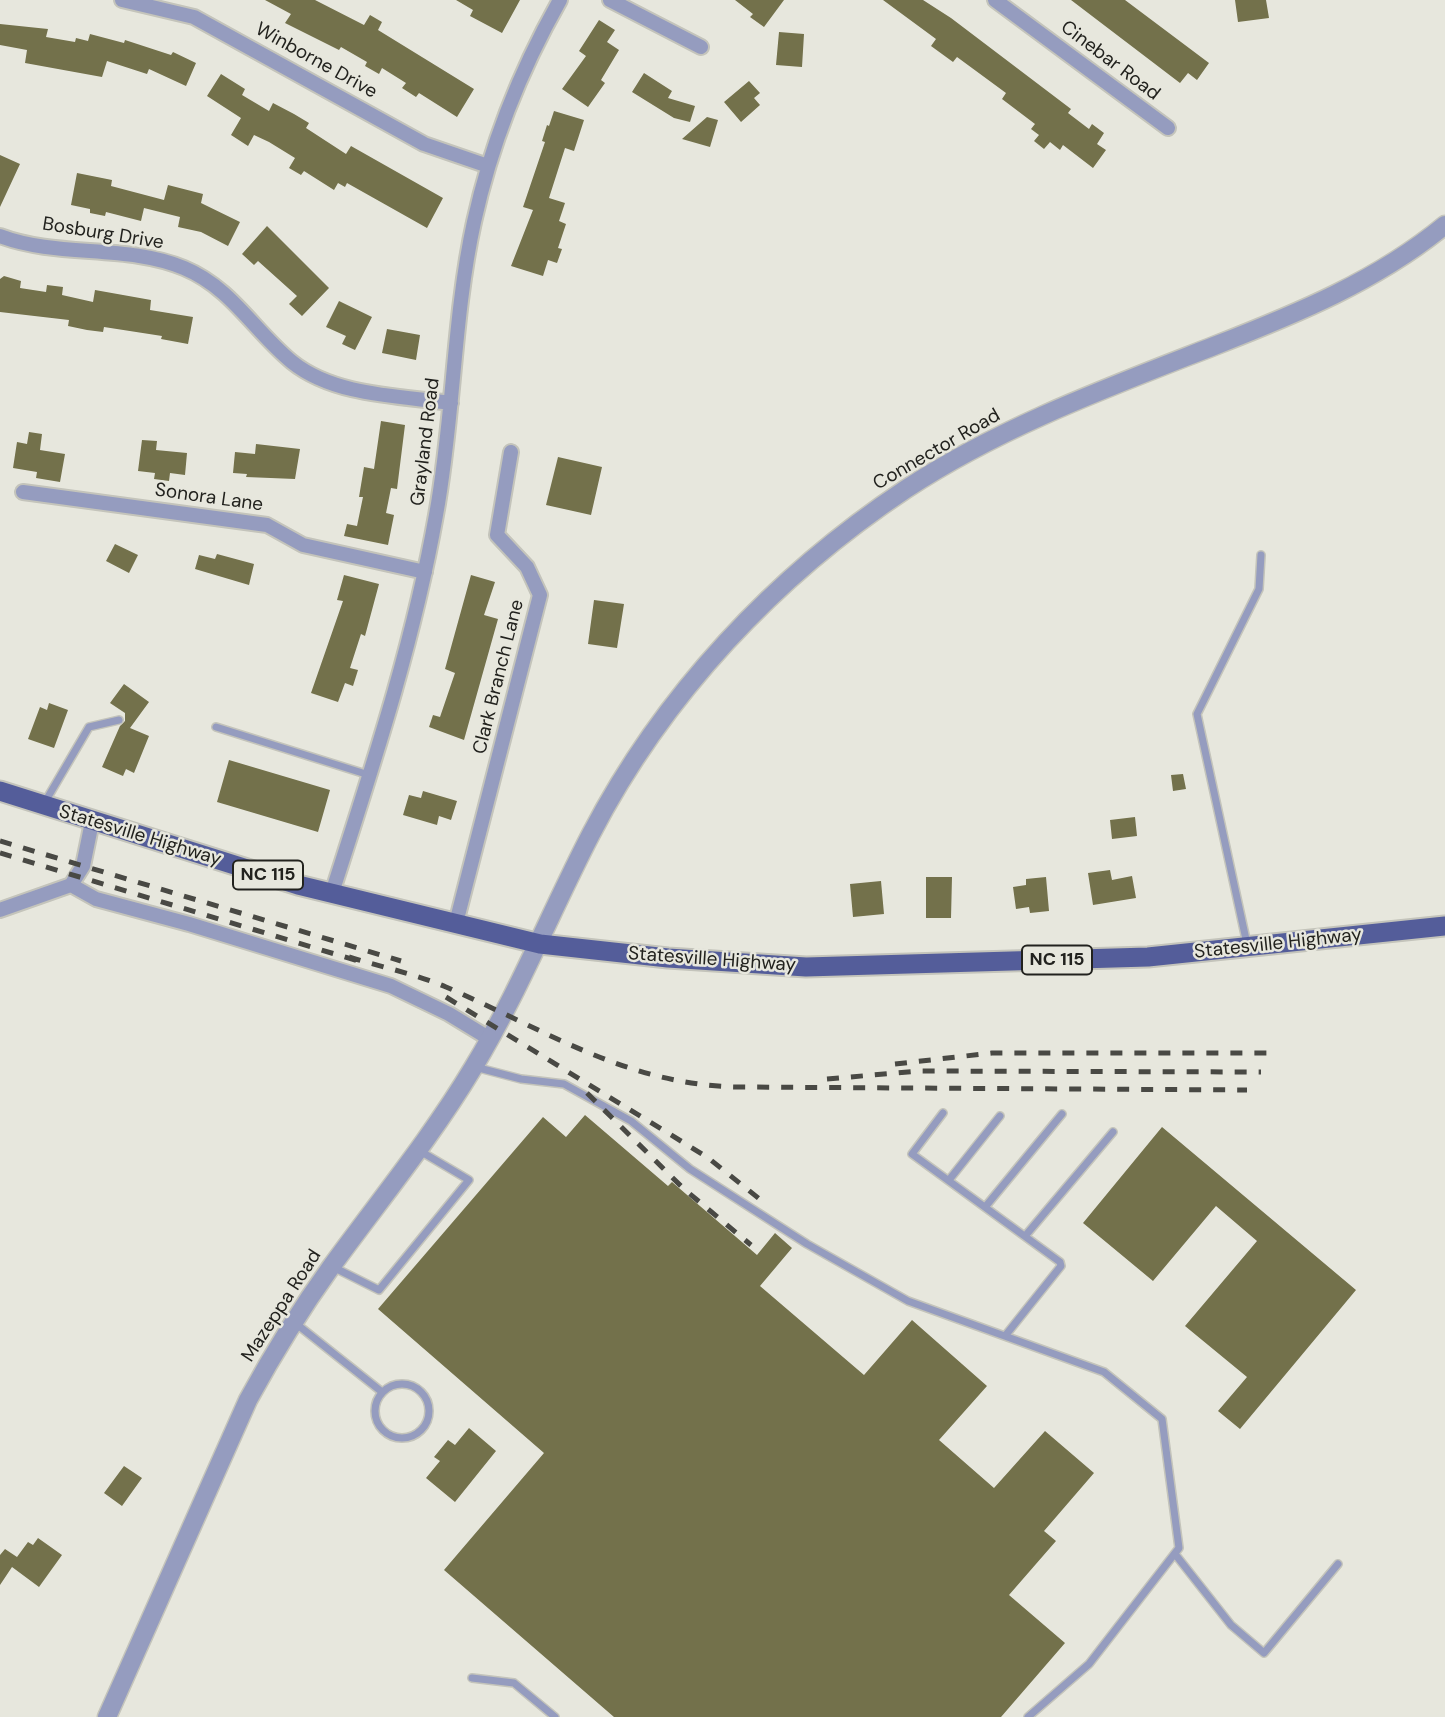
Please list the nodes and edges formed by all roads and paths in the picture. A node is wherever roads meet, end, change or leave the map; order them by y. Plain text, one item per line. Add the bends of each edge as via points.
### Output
1 (122, 0) edge
2 (560, 0) edge
3 (610, 0) edge
4 (995, 0) edge
5 (701, 47) dead end
6 (1168, 128) dead end
7 (488, 166) junction
8 (1445, 225) edge
9 (0, 236) edge
10 (451, 403) junction
11 (511, 452) dead end
12 (23, 492) dead end
13 (1261, 555) dead end
14 (425, 572) junction
15 (119, 720) dead end
16 (216, 727) dead end
17 (370, 775) junction
18 (0, 791) edge
19 (43, 805) junction
20 (92, 822) junction
21 (71, 885) junction
22 (332, 893) junction
23 (0, 910) edge
24 (456, 922) junction
25 (1445, 926) edge
26 (540, 944) junction
27 (1248, 947) junction
28 (490, 1040) junction
29 (474, 1067) junction
30 (943, 1113) dead end
31 (1062, 1114) dead end
32 (1000, 1116) dead end
33 (1113, 1132) dead end
34 (419, 1151) junction
35 (948, 1180) junction
36 (986, 1206) junction
37 (1026, 1236) junction
38 (331, 1266) junction
39 (293, 1322) junction
40 (1005, 1336) junction
41 (382, 1392) junction
42 (1175, 1554) junction
43 (1338, 1564) dead end
44 (472, 1678) dead end
45 (107, 1717) edge
46 (555, 1717) edge
47 (1028, 1717) edge

1 - 7 street, Winborne Drive via 178,11 204,22 424,144
2 - 7 street, Grayland Road via 522,75
3 - 5 street
4 - 6 street, Cinebar Road
7 - 10 street, Grayland Road via 464,281
8 - 26 street, Connector Road via 1389,266 1309,307 1017,428 906,489 852,528 729,639 659,724 590,835
9 - 10 street, Bosburg Drive via 183,267 218,286 293,363 326,382
10 - 14 street, Grayland Road
11 - 24 street, Clark Branch Lane via 497,535 527,567 540,595
12 - 14 street, Sonora Lane via 267,525 303,545
13 - 27 lane via 1259,589 1196,714
14 - 17 street, Grayland Road via 414,627
15 - 19 lane via 89,727
16 - 17 lane
17 - 22 street, Grayland Road
18 - 19 main road, Statesville Highway / NC 115
19 - 20 main road, Statesville Highway / NC 115
20 - 21 street via 83,866
20 - 22 main road, Statesville Highway / NC 115
21 - 23 street
21 - 28 street via 96,899 391,986
22 - 24 main road, Statesville Highway / NC 115
24 - 26 main road, Statesville Highway / NC 115
25 - 27 main road, Statesville Highway / NC 115
26 - 27 main road, Statesville Highway / NC 115 via 806,967 1148,957
26 - 28 street, Mazeppa Road
28 - 29 street, Mazeppa Road
29 - 34 street, Mazeppa Road
29 - 40 lane via 564,1084 631,1121 690,1169 829,1257 908,1301
30 - 35 lane via 912,1154
31 - 36 lane
32 - 35 lane
33 - 37 lane
34 - 38 street, Mazeppa Road
34 - 38 lane via 469,1180 379,1290
35 - 36 lane
36 - 37 lane
37 - 40 lane via 1060,1266
38 - 39 street, Mazeppa Road
39 - 41 lane
39 - 45 street, Mazeppa Road via 248,1400
40 - 42 lane via 1104,1372 1162,1419 1180,1548
41 - 41 lane via 398,1384 422,1393 429,1409 418,1433 401,1439 384,1433 374,1408
42 - 43 lane via 1231,1625 1264,1653
42 - 47 lane via 1089,1664
44 - 46 lane via 514,1683

